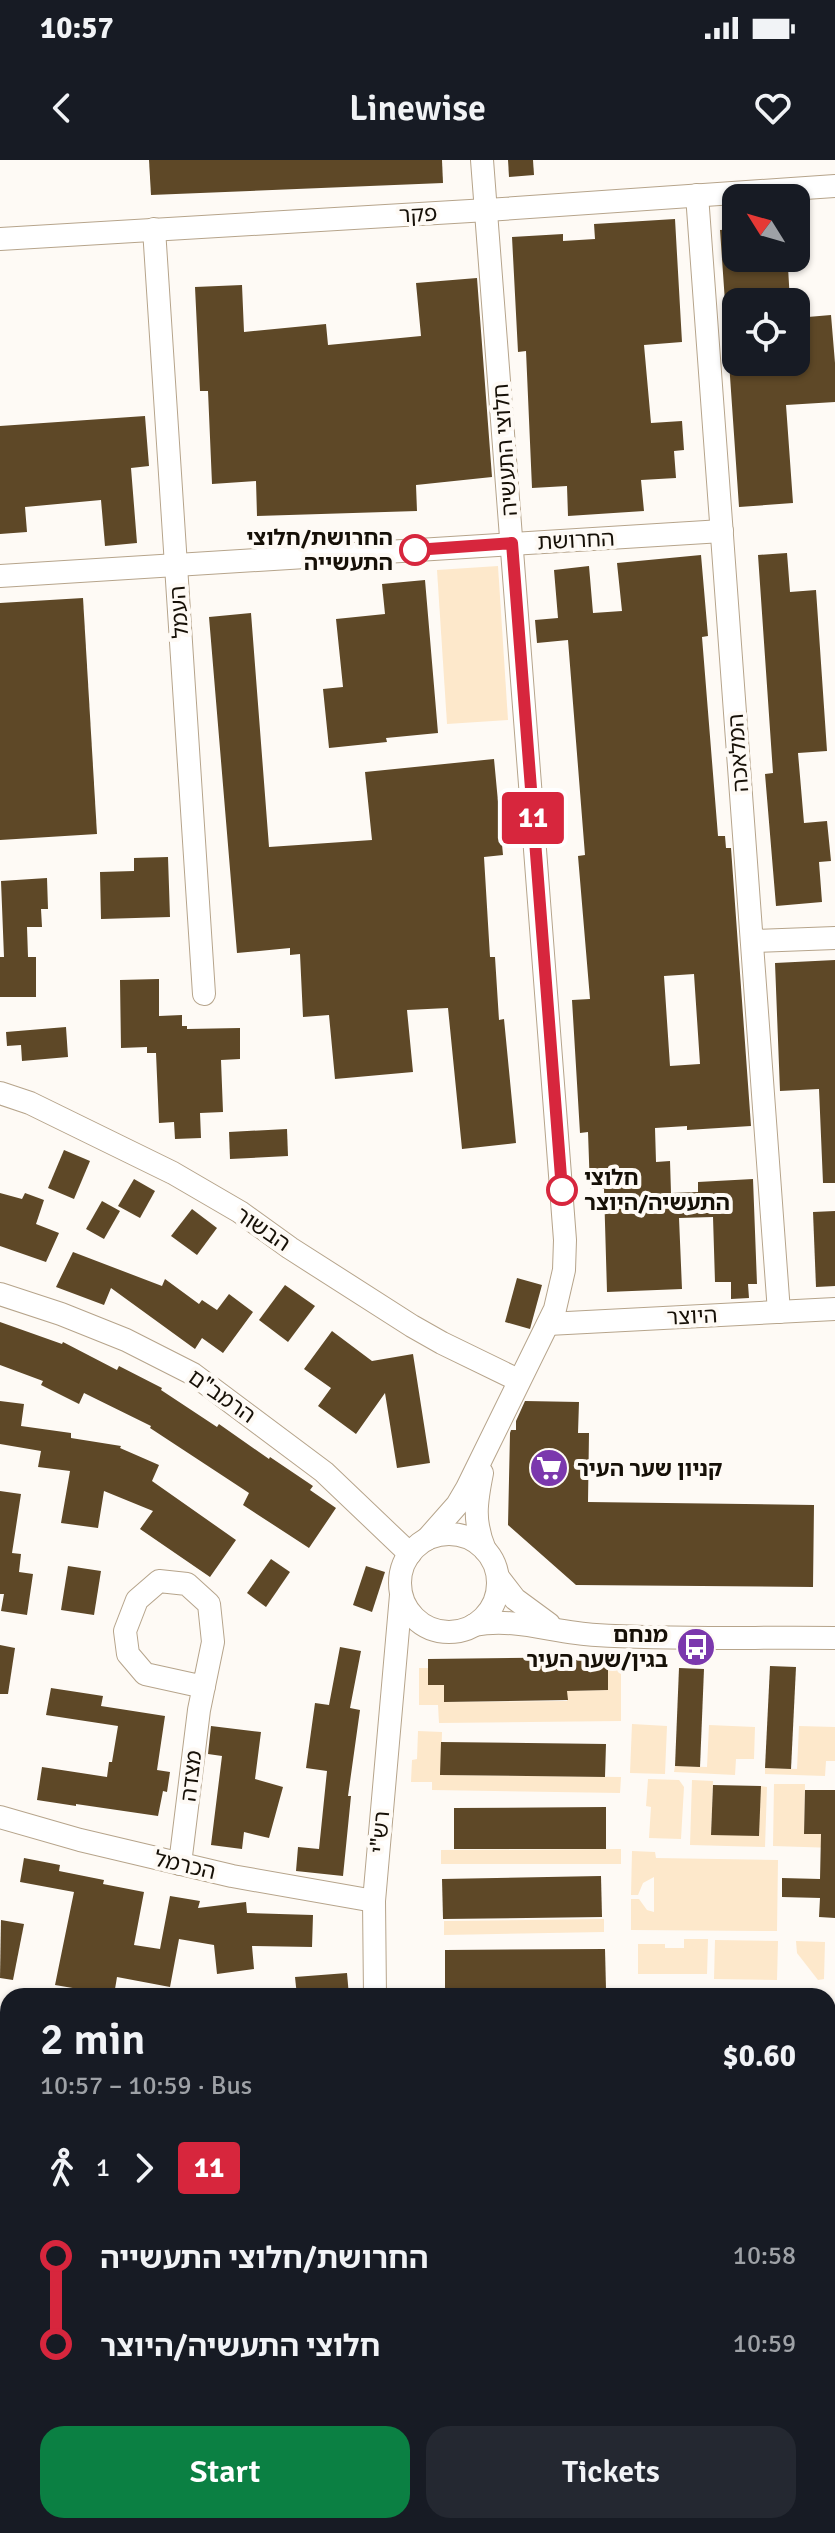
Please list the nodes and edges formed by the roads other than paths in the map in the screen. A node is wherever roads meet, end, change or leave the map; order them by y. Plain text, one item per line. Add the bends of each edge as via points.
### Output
1 (482, 160) edge
2 (835, 186) edge
3 (697, 195) junction
4 (487, 210) junction
5 (154, 229) junction
6 (0, 239) edge
7 (722, 531) junction
8 (512, 543) junction
9 (176, 567) junction
10 (0, 576) edge
11 (835, 938) edge
12 (752, 941) junction
13 (204, 994) dead end
14 (0, 1093) edge
15 (0, 1294) edge
16 (835, 1309) edge
17 (779, 1312) junction
18 (548, 1324) junction
19 (518, 1380) junction
20 (489, 1441) junction
21 (427, 1539) junction
22 (485, 1550) junction
23 (410, 1554) junction
24 (498, 1577) junction
25 (401, 1595) junction
26 (474, 1625) junction
27 (446, 1632) junction
28 (580, 1634) junction
29 (835, 1638) edge
30 (394, 1669) junction
31 (204, 1687) junction
32 (0, 1817) edge
33 (180, 1864) junction
34 (374, 1901) junction
35 (375, 1988) edge

1 - 4 street, חלוצי התעשיה
2 - 3 street, פקר
3 - 4 street, פקר
3 - 7 street, המלאכה
4 - 5 street, פקר
4 - 8 street, חלוצי התעשיה
5 - 6 street, פקר
5 - 9 street, העמל
7 - 8 street, החרושת
7 - 12 street, המלאכה
8 - 9 street, החרושת
8 - 18 street, חלוצי התעשיה via 565,1240 561,1290
9 - 10 street, החרושת
9 - 13 street, העמל
11 - 12 street
12 - 17 street, המלאכה
14 - 19 street, הבשור via 173,1173 412,1326
15 - 23 street, הרמב"ם via 126,1340 193,1374 324,1472
16 - 17 street, היוצר
17 - 18 street, היוצר
18 - 19 street, חלוצי התעשיה
19 - 20 street, חלוצי התעשיה
20 - 21 street, חלוצי התעשיה via 457,1505
20 - 22 street, חלוצי התעשיה via 476,1513
21 - 22 street via 452,1534
21 - 23 street
22 - 24 street
23 - 25 street via 403,1566
24 - 26 street via 495,1599
24 - 28 street via 540,1620
25 - 27 street via 418,1621
25 - 30 street, רש"י
26 - 27 street
26 - 28 street via 509,1621
27 - 30 street via 419,1638
28 - 29 street
30 - 34 street, רש"י
31 - 31 street via 213,1642 209,1604 187,1584 159,1581 137,1600 125,1631 128,1654 145,1674
31 - 33 street, מצדה
32 - 33 street, הכרמל
33 - 34 street, הכרמל
34 - 35 street, רש"י

